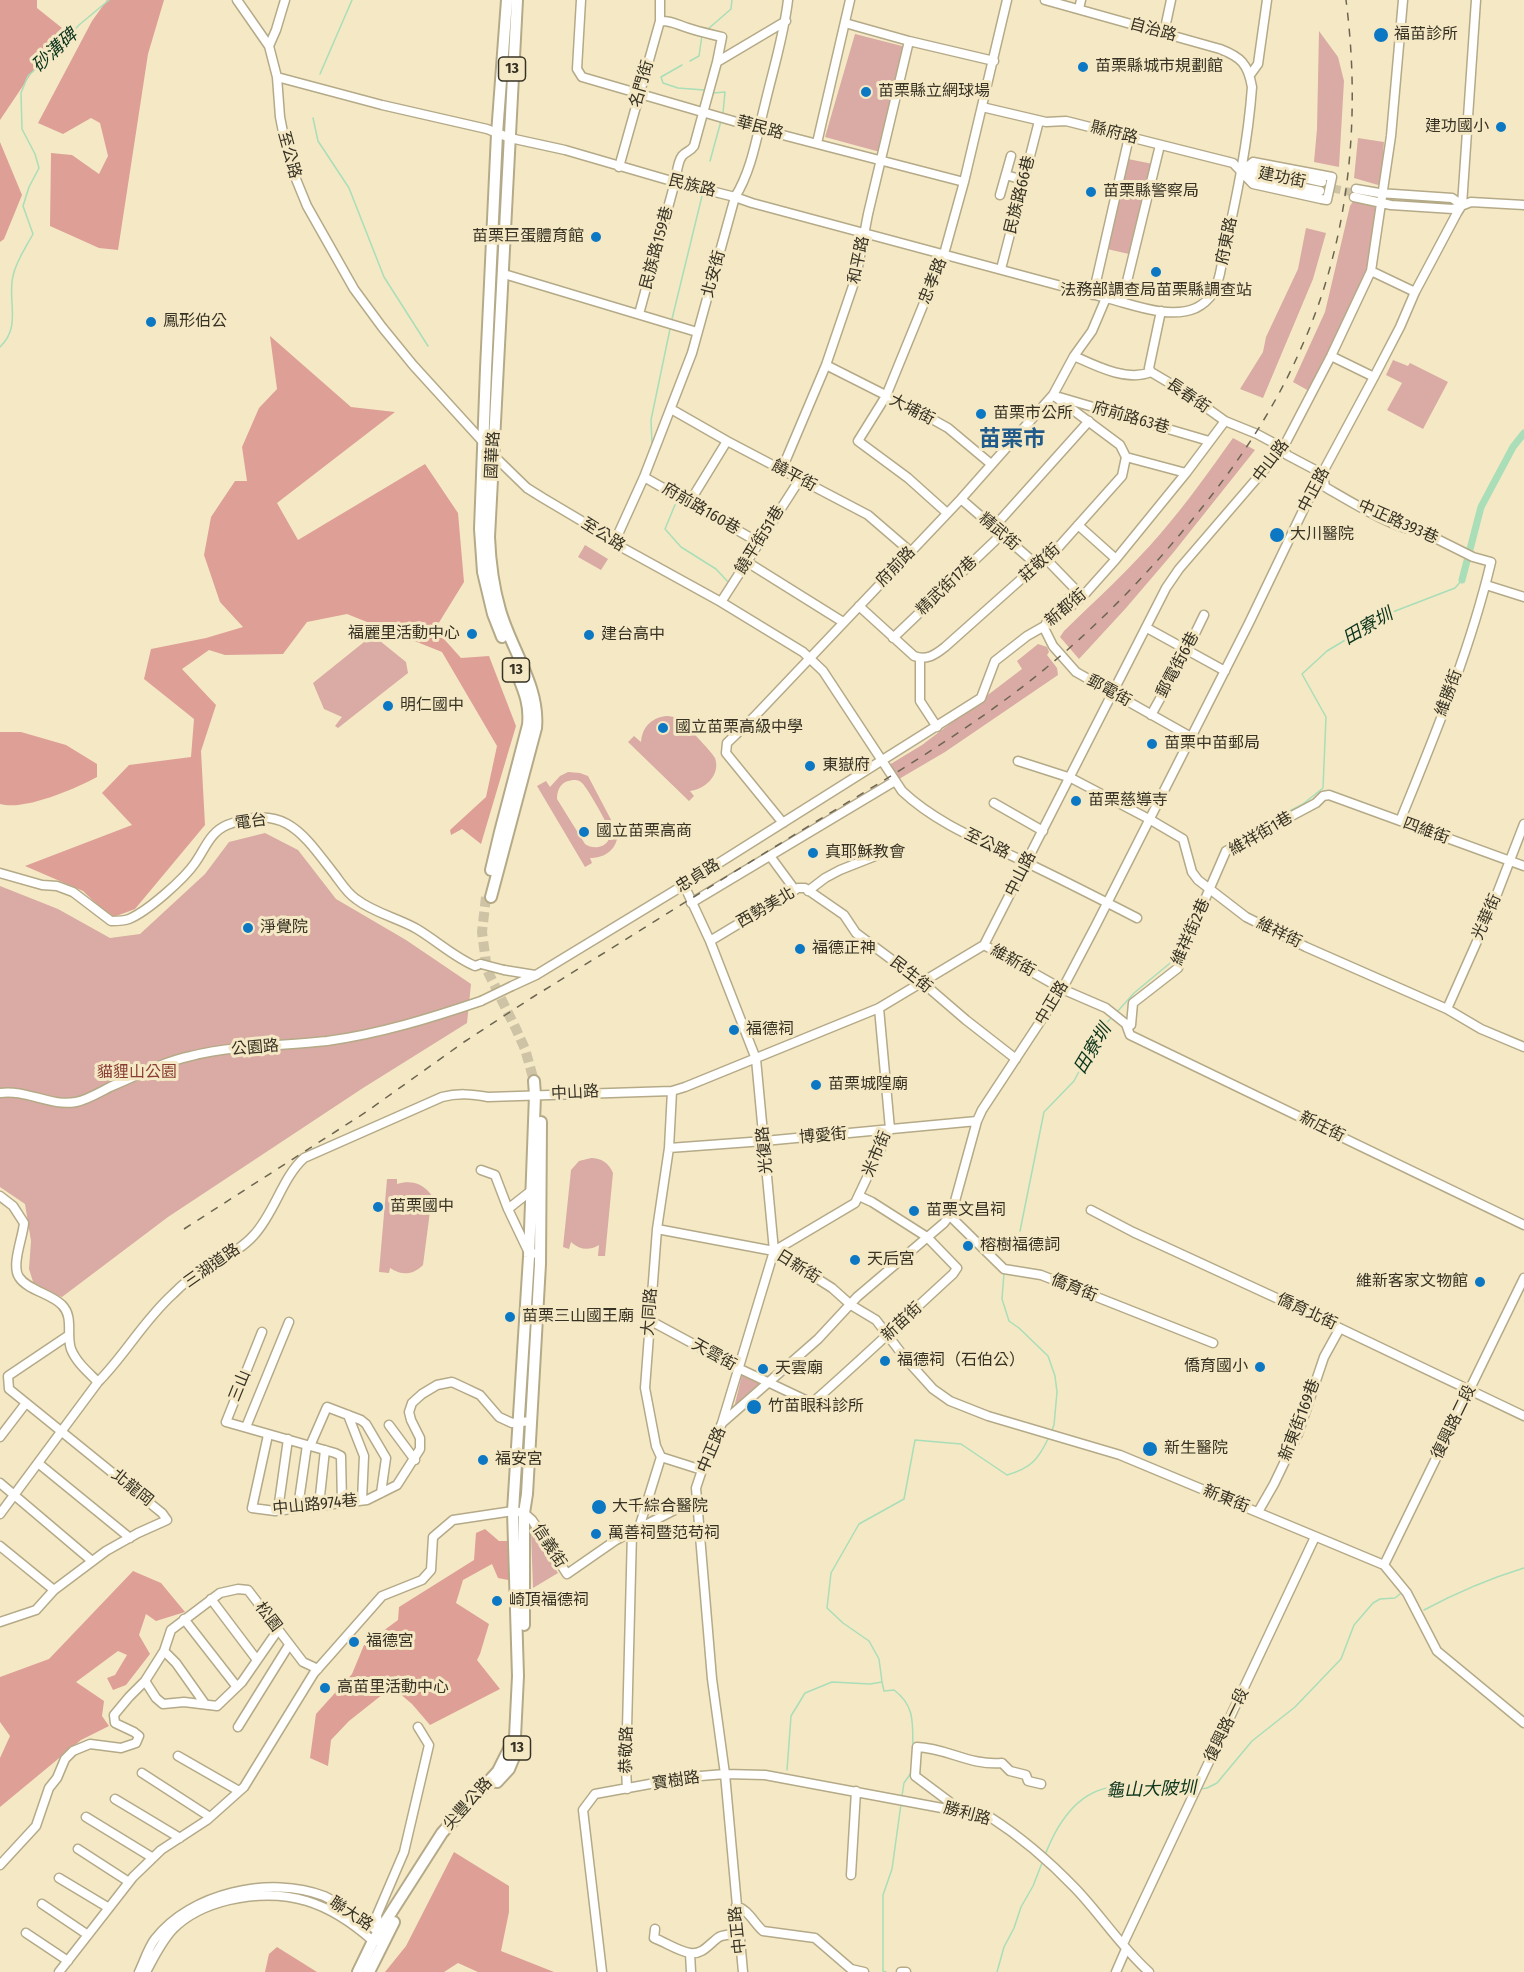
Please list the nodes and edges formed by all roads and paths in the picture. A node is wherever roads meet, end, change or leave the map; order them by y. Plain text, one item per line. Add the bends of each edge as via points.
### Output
1 (237, 0) edge
2 (285, 0) edge
3 (507, 0) edge
4 (517, 0) edge
5 (581, 0) edge
6 (660, 0) edge
7 (788, 0) edge
8 (850, 0) edge
9 (1007, 0) edge
10 (1045, 0) edge
11 (1081, 0) edge
12 (1171, 0) edge
13 (1268, 0) edge
14 (1402, 0) edge
15 (1476, 0) edge
16 (1079, 9) junction
17 (660, 21) junction
18 (786, 21) junction
19 (845, 23) junction
20 (1164, 33) junction
21 (909, 41) junction
22 (268, 46) junction
23 (994, 61) junction
24 (717, 62) junction
25 (1250, 75) junction
26 (277, 77) junction
27 (639, 94) junction
28 (982, 107) junction
29 (703, 113) junction
30 (1039, 121) junction
31 (759, 128) junction
32 (497, 134) junction
33 (1130, 137) junction
34 (510, 138) junction
35 (817, 143) junction
36 (1160, 145) junction
37 (1011, 156) dead end
38 (882, 160) junction
39 (619, 167) junction
40 (1242, 171) junction
41 (1006, 175) junction
42 (1023, 180) junction
43 (675, 182) junction
44 (964, 182) junction
45 (1321, 186) tunnel mouth
46 (1355, 193) tunnel mouth
47 (1000, 195) dead end
48 (735, 197) junction
49 (1381, 198) junction
50 (1395, 200) tunnel mouth
51 (1462, 205) junction
52 (1524, 205) edge
53 (865, 234) junction
54 (944, 254) junction
55 (1001, 269) junction
56 (1371, 271) junction
57 (504, 274) junction
58 (1415, 292) junction
59 (1093, 295) junction
60 (1106, 298) junction
61 (1122, 302) junction
62 (1161, 311) junction
63 (639, 314) junction
64 (697, 332) junction
65 (1331, 356) junction
66 (1074, 357) junction
67 (826, 365) junction
68 (1151, 372) junction
69 (1374, 377) junction
70 (1053, 395) junction
71 (886, 396) junction
72 (671, 409) junction
73 (1089, 421) junction
74 (1225, 421) junction
75 (727, 441) junction
76 (1209, 441) junction
77 (483, 442) junction
78 (1283, 448) junction
79 (493, 456) junction
80 (1126, 457) junction
81 (991, 464) junction
82 (782, 469) junction
83 (1186, 473) junction
84 (1323, 474) junction
85 (644, 477) junction
86 (800, 479) junction
87 (961, 499) junction
88 (689, 502) junction
89 (947, 513) junction
90 (1077, 525) junction
91 (994, 527) junction
92 (1001, 535) junction
93 (615, 541) junction
94 (758, 542) junction
95 (911, 552) junction
96 (1047, 560) junction
97 (1116, 560) junction
98 (747, 562) junction
99 (1491, 562) joint
100 (1037, 565) junction
101 (1486, 585) junction
102 (1524, 597) edge
103 (721, 602) junction
104 (859, 606) junction
105 (496, 613) junction
106 (1204, 615) dead end
107 (843, 622) junction
108 (1044, 628) junction
109 (1147, 628) junction
110 (893, 638) junction
111 (1187, 650) junction
112 (810, 657) junction
113 (920, 658) junction
114 (1225, 671) junction
115 (1113, 693) junction
116 (1151, 715) junction
117 (937, 727) junction
118 (1191, 737) junction
119 (1018, 760) dead end
120 (882, 761) junction
121 (1071, 778) junction
122 (895, 781) junction
123 (1329, 795) joint
124 (994, 803) dead end
125 (1149, 819) junction
126 (1400, 821) junction
127 (783, 823) junction
128 (1524, 824) edge
129 (1043, 831) junction
130 (888, 851) dead end
131 (770, 856) junction
132 (1510, 861) junction
133 (1027, 862) junction
134 (1524, 866) edge
135 (0, 873) edge
136 (684, 885) junction
137 (1211, 889) junction
138 (795, 890) junction
139 (807, 891) junction
140 (488, 897) tunnel mouth
141 (1106, 902) junction
142 (691, 903) junction
143 (1137, 918) dead end
144 (710, 941) junction
145 (984, 945) junction
146 (536, 975) junction
147 (923, 983) junction
148 (512, 986) joint
149 (1062, 988) junction
150 (879, 1008) junction
151 (1447, 1009) junction
152 (1127, 1026) junction
153 (1524, 1047) edge
154 (756, 1059) junction
155 (1017, 1059) junction
156 (536, 1081) tunnel mouth
157 (672, 1091) junction
158 (0, 1093) edge
159 (538, 1095) junction
160 (977, 1121) junction
161 (890, 1129) junction
162 (764, 1141) junction
163 (669, 1148) junction
164 (481, 1170) dead end
165 (532, 1190) junction
166 (0, 1196) edge
167 (859, 1196) junction
168 (508, 1209) junction
169 (1091, 1210) dead end
170 (950, 1216) junction
171 (1524, 1226) edge
172 (657, 1229) junction
173 (927, 1237) junction
174 (774, 1251) junction
175 (535, 1254) junction
176 (1524, 1278) edge
177 (851, 1305) junction
178 (649, 1320) junction
179 (289, 1322) dead end
180 (1340, 1328) junction
181 (262, 1332) dead end
182 (888, 1334) junction
183 (69, 1335) junction
184 (1213, 1343) dead end
185 (738, 1368) junction
186 (98, 1382) junction
187 (768, 1383) junction
188 (1470, 1389) junction
189 (26, 1403) junction
190 (812, 1403) joint
191 (348, 1415) junction
192 (1524, 1416) edge
193 (531, 1421) junction
194 (519, 1423) junction
195 (722, 1423) junction
196 (390, 1425) dead end
197 (246, 1427) junction
198 (62, 1432) junction
199 (268, 1435) junction
200 (0, 1437) edge
201 (288, 1439) junction
202 (308, 1445) junction
203 (325, 1450) junction
204 (661, 1457) junction
205 (415, 1460) junction
206 (38, 1462) junction
207 (702, 1470) junction
208 (0, 1483) edge
209 (14, 1493) junction
210 (381, 1493) junction
211 (698, 1498) junction
212 (362, 1500) junction
213 (342, 1503) junction
214 (319, 1505) junction
215 (298, 1507) junction
216 (278, 1510) junction
217 (518, 1512) junction
218 (1258, 1512) junction
219 (0, 1514) edge
220 (636, 1530) junction
221 (1315, 1537) junction
222 (130, 1538) junction
223 (0, 1546) edge
224 (92, 1561) junction
225 (1384, 1564) junction
226 (54, 1590) junction
227 (212, 1599) junction
228 (184, 1619) junction
229 (0, 1622) edge
230 (278, 1630) junction
231 (289, 1645) junction
232 (164, 1651) junction
233 (257, 1660) junction
234 (318, 1669) junction
235 (145, 1682) junction
236 (237, 1687) junction
237 (205, 1704) junction
238 (1524, 1723) edge
239 (238, 1727) dead end
240 (418, 1727) dead end
241 (178, 1756) dead end
242 (142, 1773) dead end
243 (725, 1774) junction
244 (1041, 1784) dead end
245 (627, 1790) junction
246 (239, 1791) junction
247 (856, 1791) junction
248 (116, 1799) dead end
249 (962, 1811) junction
250 (86, 1817) dead end
251 (210, 1817) junction
252 (180, 1838) junction
253 (78, 1849) dead end
254 (153, 1858) junction
255 (0, 1865) edge
256 (851, 1875) dead end
257 (59, 1878) dead end
258 (129, 1882) junction
259 (42, 1904) dead end
260 (736, 1906) junction
261 (109, 1908) junction
262 (655, 1929) dead end
263 (26, 1933) dead end
264 (739, 1934) junction
265 (88, 1935) junction
266 (378, 1938) junction
267 (1124, 1947) junction
268 (690, 1953) junction
269 (68, 1961) junction
270 (59, 1972) edge
271 (139, 1972) edge
272 (146, 1972) edge
273 (358, 1972) edge
274 (369, 1972) edge
275 (602, 1972) edge
276 (691, 1972) edge
277 (742, 1972) edge
278 (864, 1972) edge
279 (901, 1972) edge
280 (906, 1972) edge
281 (1116, 1972) edge
282 (1149, 1972) edge

1 - 22 street, 至公路
2 - 22 street
3 - 32 main road, 國華路 / 13
4 - 34 main road, 國華路 / 13
5 - 27 street, 華民路 via 577,69 582,77
6 - 17 street, 名門街
7 - 18 street, 北安街
8 - 19 street
9 - 23 street, 忠孝路
10 - 16 street, 自治路
11 - 16 street
12 - 20 street
13 - 25 street via 1258,64
14 - 49 street, 中山路 via 1396,91
15 - 51 street, 中正路
16 - 20 street, 自治路
17 - 24 street, 民族路159巷 via 722,37
17 - 27 street, 名門街
18 - 24 street
18 - 31 street, 北安街
19 - 21 street
19 - 35 street
20 - 25 street, 自治路 via 1235,55
21 - 23 street
21 - 38 street, 和平路
22 - 26 street, 至公路
23 - 28 street, 忠孝路
24 - 29 street, 民族路159巷
25 - 40 street, 府東路
26 - 32 street, 民族路
26 - 77 street, 至公路 via 289,162 307,206 354,289 382,327
27 - 29 street, 華民路
27 - 39 street, 名門街
28 - 30 street, 縣府路
28 - 44 street, 忠孝路
29 - 31 street, 華民路
29 - 43 street, 民族路159巷 via 694,146 683,154
30 - 33 street, 縣府路 via 1066,121
30 - 42 street, 民族路66巷
31 - 35 street, 華民路
31 - 48 street, 北安街
32 - 34 street, 民族路
32 - 77 main road, 國華路 / 13
33 - 36 street, 縣府路
33 - 59 street
34 - 39 street, 民族路
34 - 57 main road, 國華路 / 13
35 - 38 street, 華民路
36 - 40 street, 縣府路 via 1233,163
36 - 61 street
37 - 41 street
38 - 44 street, 華民路
38 - 53 street, 和平路
39 - 43 street, 民族路
40 - 40 street via 1253,184 1328,200 1332,177 1253,162
40 - 45 street, 建功街
40 - 62 street, 府東路 via 1220,276 1212,294 1189,310
41 - 42 street
41 - 47 street
42 - 55 street, 民族路66巷
43 - 48 street, 民族路
43 - 63 street, 民族路159巷
44 - 54 street, 忠孝路
46 - 49 street
48 - 53 street, 民族路
48 - 64 street, 北安街
49 - 51 street via 1452,198
49 - 56 street, 中山路
50 - 51 street
51 - 52 street
51 - 58 street, 中正路
53 - 54 street, 民族路
53 - 67 street, 和平路 via 856,277
54 - 55 street, 民族路
54 - 71 street, 忠孝路
55 - 59 street, 民族路
56 - 58 street
56 - 65 street, 中山路
57 - 63 street
57 - 79 main road, 國華路 / 13
58 - 69 street, 中正路
59 - 60 street, 民族路
60 - 61 street, 府東路
60 - 66 street, 府前路 via 1092,331
61 - 62 street, 府東路
62 - 68 street, 長春街
63 - 64 street
64 - 72 street, 北安街
65 - 69 street
65 - 78 street, 中山路
66 - 68 street, 長春街 via 1107,371 1143,375
66 - 70 street, 府前路
67 - 71 street, 大埔街
67 - 82 street, 和平路
68 - 74 street, 長春街
69 - 84 street, 中正路
70 - 73 street
70 - 76 street, 府前路63巷
70 - 81 street, 府前路
71 - 81 street, 大埔街 via 948,428
71 - 89 street, 忠孝路 via 858,441
72 - 75 street, 饒平街
72 - 85 street, 北安街
73 - 80 street via 1120,445
73 - 91 street
74 - 76 street, 新都街
74 - 78 street, 長春街
75 - 82 street, 饒平街
75 - 88 street
76 - 83 street, 新都街
77 - 79 street, 至公路
77 - 105 main road, 國華路 / 13 via 483,572
78 - 84 street, 長春街
78 - 109 street, 中山路 via 1179,569
79 - 93 street, 至公路 via 527,488
79 - 105 main road, 國華路 / 13 via 489,537
80 - 83 street
80 - 90 street, 莊敬街 via 1122,476
81 - 87 street, 府前路
82 - 86 street, 饒平街
83 - 97 street, 新都街
84 - 99 street, 中正路393巷 via 1325,487 1395,524 1418,529
84 - 114 street, 中正路
85 - 88 street, 府前路160巷
85 - 93 street, 北安街
86 - 94 street, 饒平街51巷
86 - 95 street, 饒平街 via 868,515
87 - 89 street, 府前路
87 - 91 street, 精武街
88 - 94 street, 府前路160巷
89 - 95 street, 府前路
90 - 96 street, 莊敬街
90 - 97 street
91 - 92 street, 精武街
92 - 100 street, 精武街
92 - 110 street, 精武街17巷
93 - 103 street, 至公路
94 - 98 street, 饒平街51巷
95 - 104 street, 府前路
96 - 100 street, 莊敬街
96 - 108 street via 1077,591 1049,617
97 - 108 street, 新都街 via 1083,596
98 - 103 street, 饒平街51巷
98 - 107 street
99 - 101 street, 維勝街
100 - 113 street, 莊敬街 via 945,647 930,657
101 - 102 street
101 - 126 street, 維勝街
103 - 112 street, 至公路
104 - 107 street, 府前路
104 - 110 street
105 - 140 main road, 國華路 / 13 via 530,712
106 - 111 street, 郵電街6巷
107 - 112 street, 府前路
108 - 115 street, 郵電街 via 1053,646 1076,672
108 - 117 street, 新都街 via 995,661 981,698
109 - 111 street
109 - 115 street, 中山路
110 - 113 street
111 - 114 street
111 - 116 street, 郵電街6巷
112 - 120 street, 至公路
112 - 127 street, 府前路 via 726,747 726,753
113 - 117 street via 920,701
114 - 118 street, 中正路
115 - 116 street, 郵電街
115 - 121 street, 中山路
116 - 118 street, 郵電街
117 - 120 street, 新都街
118 - 125 street, 中正路
119 - 121 street, 維祥街
120 - 122 street, 至公路
120 - 127 street, 忠貞路
121 - 125 street, 維祥街
121 - 129 street, 中山路
122 - 131 street
122 - 133 street, 至公路 via 935,818
123 - 126 street, 四維街
123 - 137 street, 維祥街1巷 via 1226,851
124 - 129 street
125 - 137 street, 維祥街 via 1183,839 1192,872
125 - 141 street, 中正路
126 - 132 street, 四維街
127 - 136 street, 忠貞路
128 - 132 street, 光華街
129 - 133 street, 中山路
130 - 139 street, 西勢美北 via 840,870
131 - 138 street
131 - 142 street
132 - 134 street, 四維街
132 - 151 street, 光華街
133 - 141 street, 至公路
133 - 145 street, 中山路
135 - 146 street, 電台, bridge via 73,892 111,921 129,919 177,884 219,829 258,818 278,820 302,833 355,898 372,909 416,929 475,966
136 - 142 street, 光復路
136 - 146 street, 忠貞路
137 - 151 street, 維祥街 via 1246,917
137 - 152 street, 維祥街2巷 via 1178,968 1133,1003 1131,1025
138 - 139 street, 西勢美北
138 - 144 street, 西勢美北
139 - 147 street, 民生街 via 844,915 856,933
141 - 143 street, 至公路
141 - 149 street, 中正路
142 - 144 street, 光復路
144 - 154 street, 光復路
145 - 147 street, 中山路
145 - 149 street, 維新街
146 - 148 street, 忠貞路
147 - 150 street, 中山路
147 - 155 street, 民生街
148 - 158 street, 公園路, bridge via 435,1017 352,1036 190,1056 77,1102 11,1091
149 - 152 street, 維新街 via 1106,1008
149 - 155 street, 中正路
150 - 154 street, 中山路
150 - 161 street, 米市街
151 - 153 street, 維祥街
152 - 171 street, 新庄街 via 1130,1035
154 - 157 street, 中山路
154 - 162 street, 光復路
155 - 160 street, 中正路
156 - 159 main road, 13
157 - 159 street, 中山路
157 - 163 street, 大同路
159 - 165 main road, 中山路 / 13
159 - 175 main road, 中山路 / 13
159 - 186 street, 三湖道路 via 442,1096 304,1158 252,1237 170,1296
160 - 161 street, 博愛街
160 - 170 street, 中正路
161 - 162 street, 博愛街
161 - 167 street, 米市街
162 - 163 street, 博愛街
162 - 174 street, 光復路
163 - 172 street, 大同路
164 - 168 street via 495,1176
165 - 168 street
165 - 175 main road, 中山路 / 13
166 - 183 street via 13,1206 24,1223 16,1261 19,1277 63,1305 70,1322
167 - 173 street
167 - 174 street, 米市街 via 855,1203
168 - 175 street
169 - 180 street, 僑育北街
170 - 173 street, 中正路
170 - 184 street, 僑育街 via 1004,1269 1041,1275
172 - 174 street, 日新街
172 - 178 street, 大同路
173 - 177 street, 中正路
173 - 182 street, 新苗街 via 957,1268
174 - 177 street, 日新街 via 832,1288
174 - 185 street, 光復路
175 - 193 main road, 中山路 / 13
175 - 194 main road, 中山路 / 13
176 - 188 street, 復興路二段
177 - 182 street, 日新街 via 871,1316
177 - 187 street, 中正路
178 - 185 street, 天雲街
178 - 204 street, 大同路 via 645,1388
179 - 197 street, 三山
180 - 188 street, 僑育北街
180 - 218 street, 新東街169巷 via 1324,1357 1298,1434
181 - 197 street, 三山 via 226,1422
182 - 190 street, 新苗街
182 - 218 street, 新東街 via 904,1358 950,1401 1120,1455
183 - 186 street via 72,1352
183 - 189 street, 北龍岡 via 8,1376 9,1389
185 - 187 street, 天雲街
185 - 195 street, 光復路
186 - 198 street
187 - 190 street, 天雲街
187 - 195 street, 中正路
188 - 192 street, 僑育北街
188 - 225 street, 復興路二段
189 - 198 street, 北龍岡
189 - 200 street
191 - 202 street via 327,1407
191 - 210 street via 366,1424 386,1458
191 - 212 street via 364,1456
193 - 194 street
193 - 217 main road, 中山路 / 13 via 527,1494
194 - 205 street via 499,1417 480,1395 465,1388 452,1382 437,1385 412,1403 409,1412 420,1438
194 - 217 main road, 中山路 / 13
195 - 207 street, 中正路
196 - 205 street
197 - 199 street, 三山
198 - 206 street
198 - 222 street, 北龍岡 via 167,1520
199 - 201 street, 三山
199 - 216 street, 中山路974巷 via 252,1508
201 - 202 street, 三山
201 - 216 street
202 - 203 street, 三山
202 - 215 street
203 - 213 street via 341,1456
203 - 214 street
204 - 207 street
204 - 220 street
205 - 210 street, 中山路974巷 via 397,1485
206 - 209 street
206 - 222 street
207 - 211 street, 中正路 via 696,1488
208 - 209 street
209 - 219 street
209 - 224 street
210 - 212 street, 中山路974巷
211 - 220 street, 信義街
211 - 243 street, 中正路 via 712,1679
212 - 213 street, 中山路974巷
213 - 214 street, 中山路974巷
214 - 215 street, 中山路974巷
215 - 216 street, 中山路974巷
217 - 220 street, 信義街 via 532,1520 567,1574
217 - 234 street via 453,1520 433,1537 430,1570 422,1580 382,1596
217 - 266 main road, 尖豐公路 / 13 via 518,1676 515,1737 506,1767 442,1833
218 - 221 street, 新東街
220 - 245 street, 恭敬路
221 - 225 street, 新東街
221 - 267 street, 復興路一段
222 - 224 street, 北龍岡
223 - 226 street
224 - 226 street, 北龍岡
225 - 238 street via 1407,1593 1437,1651
226 - 229 street, 北龍岡 via 36,1610
227 - 228 street, 松園
227 - 230 street, 松園 via 226,1590 248,1590
227 - 233 street
228 - 232 street, 松園 via 171,1630
228 - 236 street
230 - 231 street, 松園
230 - 233 street
231 - 234 street, 松園 via 303,1662
231 - 239 street
232 - 235 street, 松園
232 - 237 street
233 - 236 street
234 - 246 street
235 - 237 street via 163,1704
235 - 255 street, 松園 via 114,1715 115,1723 139,1736 136,1743 121,1748 90,1744 73,1751 49,1788 36,1826
236 - 237 street via 217,1706
240 - 266 street via 429,1745 404,1852 377,1915
241 - 246 street
242 - 251 street
243 - 245 street, 寶樹路 via 688,1777
243 - 247 street, 勝利路 via 765,1775
243 - 260 street, 中正路
244 - 249 street via 1028,1781 1026,1775 1011,1771 1002,1763 987,1764 932,1748 917,1748 915,1776
245 - 275 street, 恭敬路 via 595,1794 583,1809
246 - 251 street
247 - 249 street, 勝利路
247 - 256 street
248 - 252 street
249 - 267 street, 勝利路 via 990,1816 1013,1832 1075,1888
250 - 254 street
251 - 252 street
252 - 254 street
253 - 258 street
254 - 258 street
257 - 261 street
258 - 261 street
259 - 265 street
260 - 264 street, 中正路
260 - 278 street via 744,1909 763,1931 815,1938 851,1969
261 - 265 street
262 - 268 street via 654,1938
263 - 269 street
264 - 268 street via 724,1935 708,1948
264 - 277 street, 中正路
265 - 269 street
266 - 271 street, 聯大路 via 344,1907 323,1896 298,1889 259,1889 200,1903 173,1921 154,1940
266 - 272 street, 聯大路 via 313,1903 274,1894 247,1896 200,1909 174,1929
266 - 273 main road, 尖豐公路 / 13
266 - 274 main road, 尖豐公路 / 13
267 - 281 street, 復興路一段
267 - 282 street, 勝利路
268 - 276 street
269 - 270 street
279 - 280 street

